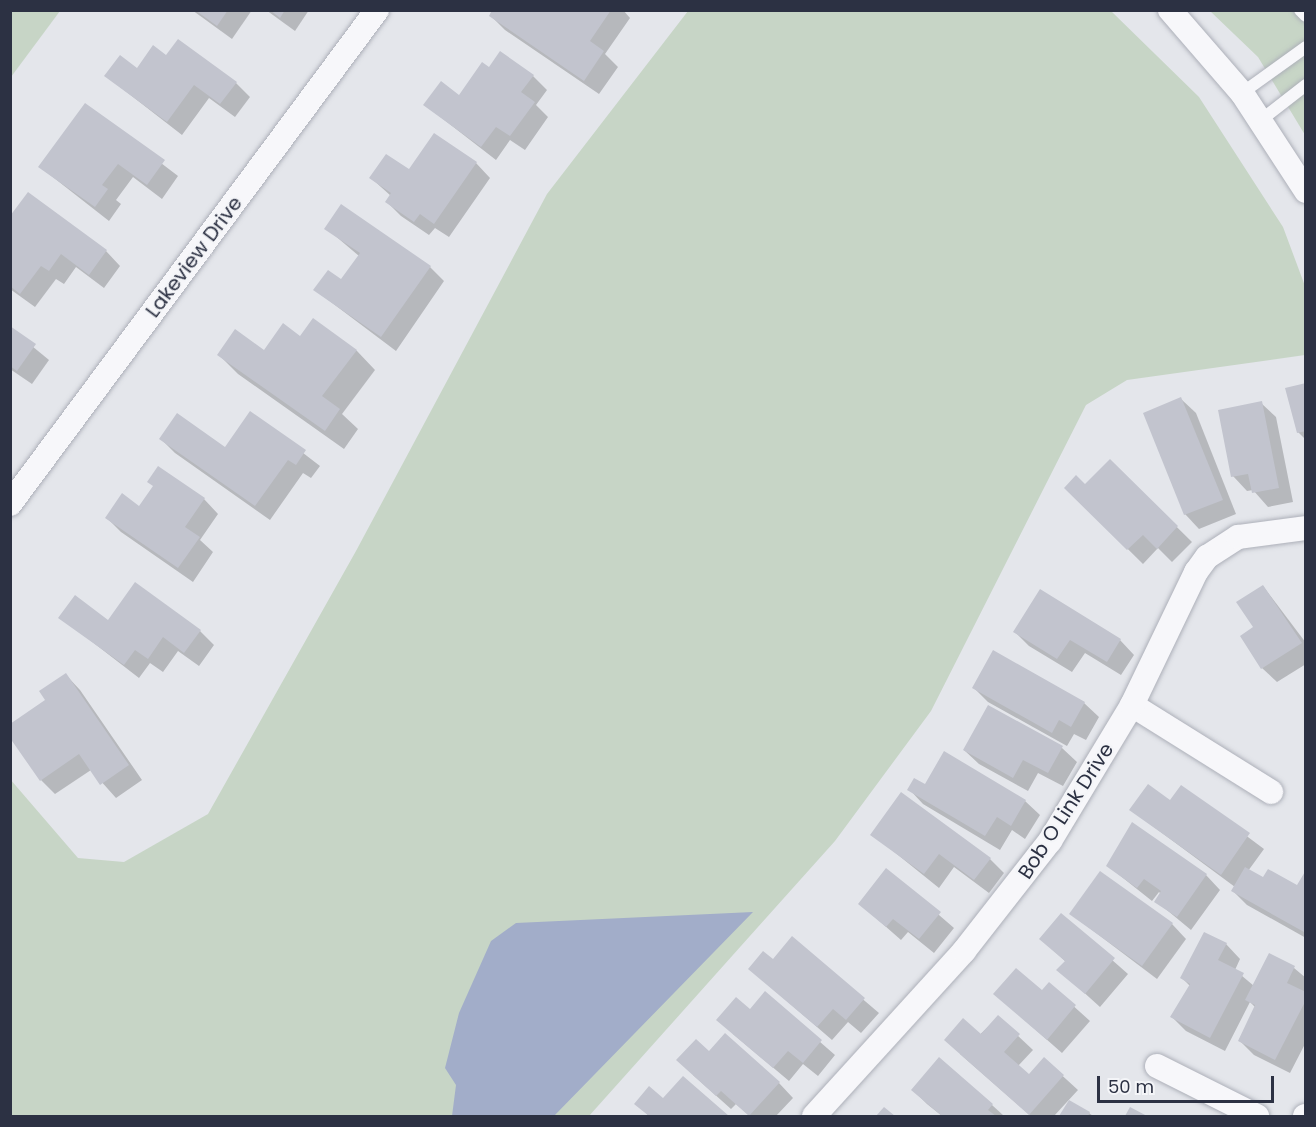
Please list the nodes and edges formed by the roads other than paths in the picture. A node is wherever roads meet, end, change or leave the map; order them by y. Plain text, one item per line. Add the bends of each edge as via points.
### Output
1 (377, 10) edge
2 (1170, 10) edge
3 (1300, 10) edge
4 (1305, 16) edge
5 (1305, 47) edge
6 (1305, 85) edge
7 (1242, 93) junction
8 (1261, 120) junction
9 (1305, 191) edge
10 (10, 504) edge
11 (1305, 528) edge
12 (1132, 705) junction
13 (1271, 792) dead end
14 (1157, 1066) dead end
15 (814, 1116) edge
16 (1257, 1116) edge

1 - 10 street, Lakeview Drive
2 - 7 street
3 - 4 lane
5 - 7 lane
6 - 8 lane
7 - 8 street
8 - 9 street
11 - 12 street, Bob O Link Drive via 1238,537 1207,557 1196,572
12 - 13 street
12 - 15 street, Bob O Link Drive via 1050,841 1003,905
14 - 16 street

